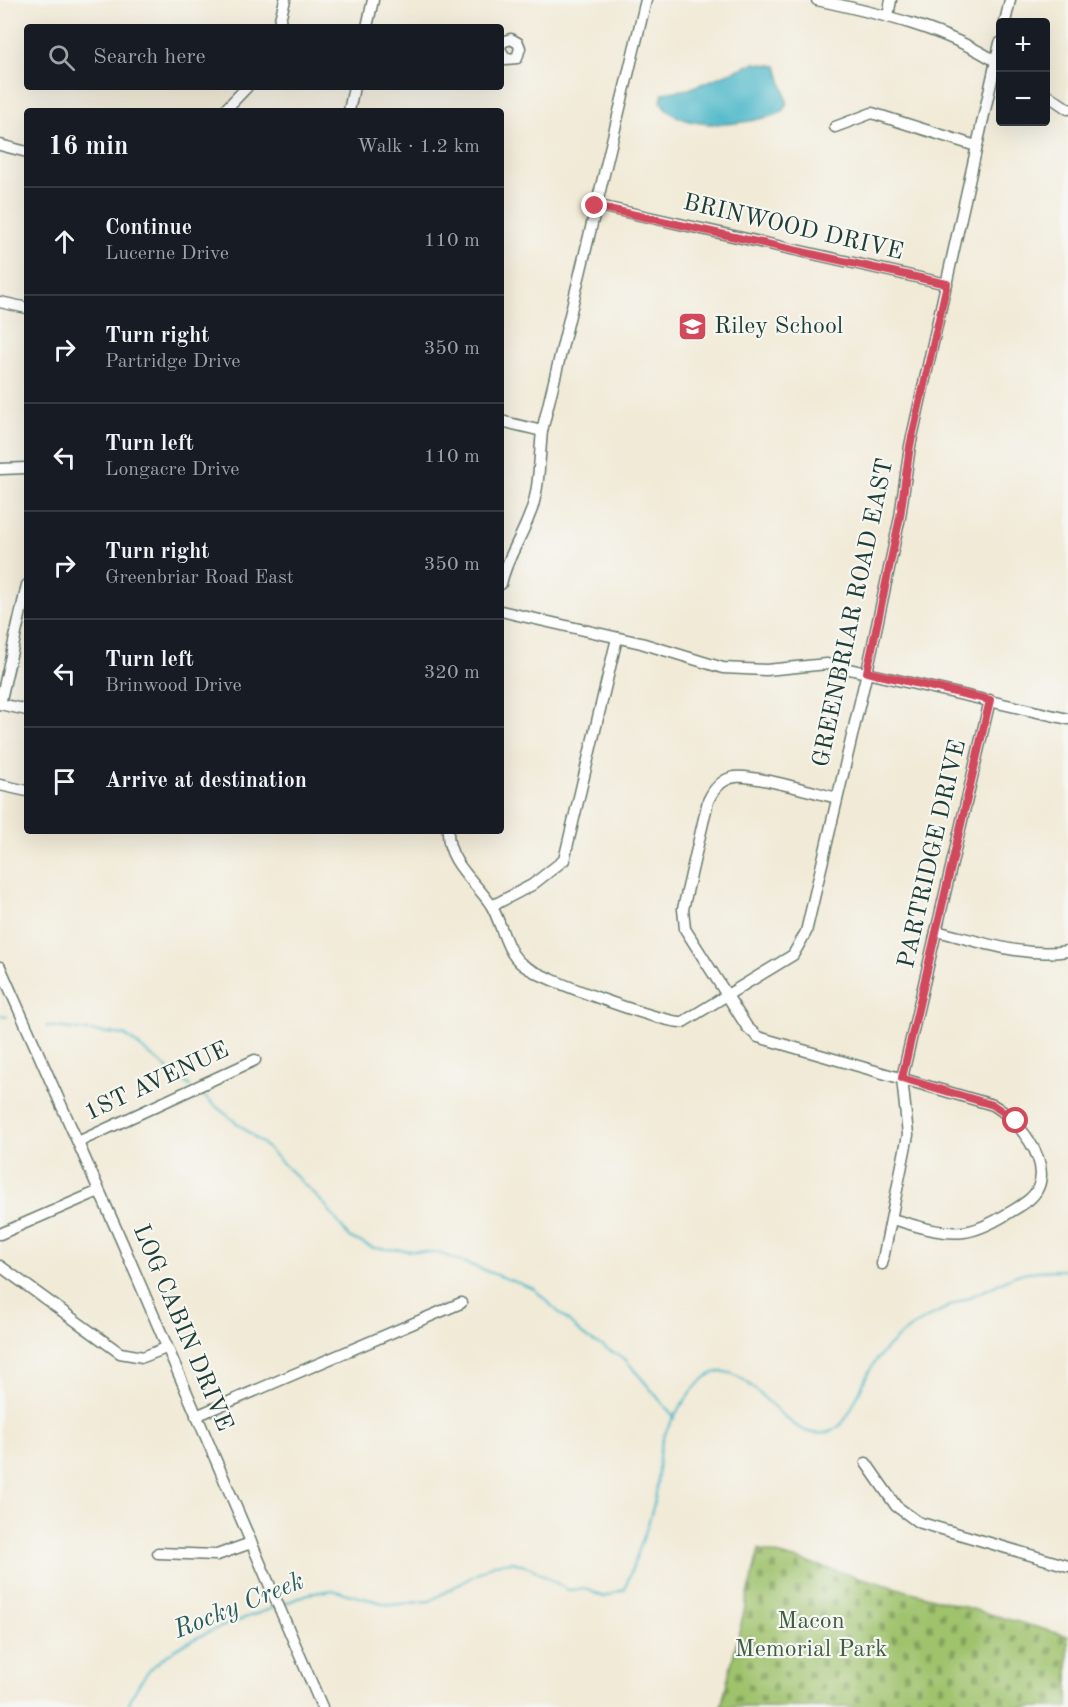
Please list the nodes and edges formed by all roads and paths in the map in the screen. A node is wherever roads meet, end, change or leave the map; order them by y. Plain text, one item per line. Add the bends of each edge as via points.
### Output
1 (285, 0) edge
2 (373, 0) edge
3 (646, 0) edge
4 (818, 0) edge
5 (891, 0) edge
6 (1010, 0) edge
7 (888, 16) junction
8 (1006, 18) edge
9 (279, 24) edge
10 (368, 24) edge
11 (996, 62) edge
12 (996, 71) edge
13 (244, 90) edge
14 (353, 90) edge
15 (1050, 97) edge
16 (227, 108) edge
17 (350, 108) edge
18 (1068, 109) edge
19 (835, 128) dead end
20 (0, 145) edge
21 (976, 146) junction
22 (24, 151) edge
23 (595, 206) junction
24 (947, 284) junction
25 (0, 302) edge
26 (24, 307) edge
27 (504, 422) edge
28 (542, 431) junction
29 (24, 468) edge
30 (0, 469) edge
31 (504, 573) edge
32 (24, 598) edge
33 (504, 612) edge
34 (617, 638) junction
35 (867, 672) junction
36 (990, 700) junction
37 (0, 704) edge
38 (24, 709) edge
39 (1068, 719) edge
40 (0, 785) edge
41 (24, 790) edge
42 (837, 798) junction
43 (449, 834) edge
44 (492, 906) junction
45 (936, 931) junction
46 (1068, 951) edge
47 (0, 967) edge
48 (728, 996) junction
49 (255, 1060) dead end
50 (902, 1078) junction
51 (78, 1142) junction
52 (99, 1191) junction
53 (892, 1219) junction
54 (0, 1234) edge
55 (882, 1264) dead end
56 (0, 1266) edge
57 (461, 1304) dead end
58 (166, 1348) junction
59 (196, 1416) junction
60 (866, 1463) dead end
61 (251, 1542) junction
62 (158, 1553) dead end
63 (1068, 1566) edge
64 (322, 1707) edge

1 - 9 street
2 - 10 street
3 - 23 street
4 - 7 street
5 - 7 street
6 - 8 street
7 - 11 street via 952,37
12 - 21 street, GREENBRIAR ROAD EAST
13 - 16 street
14 - 17 street
15 - 18 street
19 - 21 street via 872,112
20 - 22 street
21 - 24 street, GREENBRIAR ROAD EAST
23 - 24 street, BRINWOOD DRIVE
23 - 28 street
24 - 35 street, GREENBRIAR ROAD EAST via 910,446 900,517
25 - 26 street
27 - 28 street
28 - 31 street via 529,518
29 - 30 street
32 - 37 street
33 - 34 street
34 - 35 street via 738,670 827,664
34 - 44 street via 564,860 532,885
35 - 36 street
35 - 42 street, GREENBRIAR ROAD EAST
36 - 39 street
36 - 45 street, PARTRIDGE DRIVE
37 - 38 street
40 - 41 street
42 - 48 street, GREENBRIAR ROAD EAST via 800,944 793,955
42 - 48 street via 743,777 723,782 711,795 683,922
43 - 44 street, GREENBRIAR ROAD EAST via 462,871
44 - 48 street, GREENBRIAR ROAD EAST via 520,963 545,977 676,1022 691,1019
45 - 46 street via 1023,952 1044,955
45 - 50 street, PARTRIDGE DRIVE
47 - 51 street, LOG CABIN DRIVE
48 - 50 street via 758,1037
49 - 51 street, 1ST AVENUE
50 - 53 street, PARTRIDGE DRIVE via 908,1135
50 - 53 street via 993,1105 1008,1114 1030,1144 1042,1175 1029,1200 976,1229 945,1232
51 - 52 street, LOG CABIN DRIVE
52 - 54 street
52 - 58 street, LOG CABIN DRIVE
53 - 55 street, PARTRIDGE DRIVE
56 - 58 street via 120,1353 143,1357
57 - 59 street
58 - 59 street, LOG CABIN DRIVE
59 - 61 street, LOG CABIN DRIVE
60 - 63 street via 896,1506 918,1522
61 - 62 street via 217,1555
61 - 64 street, LOG CABIN DRIVE

